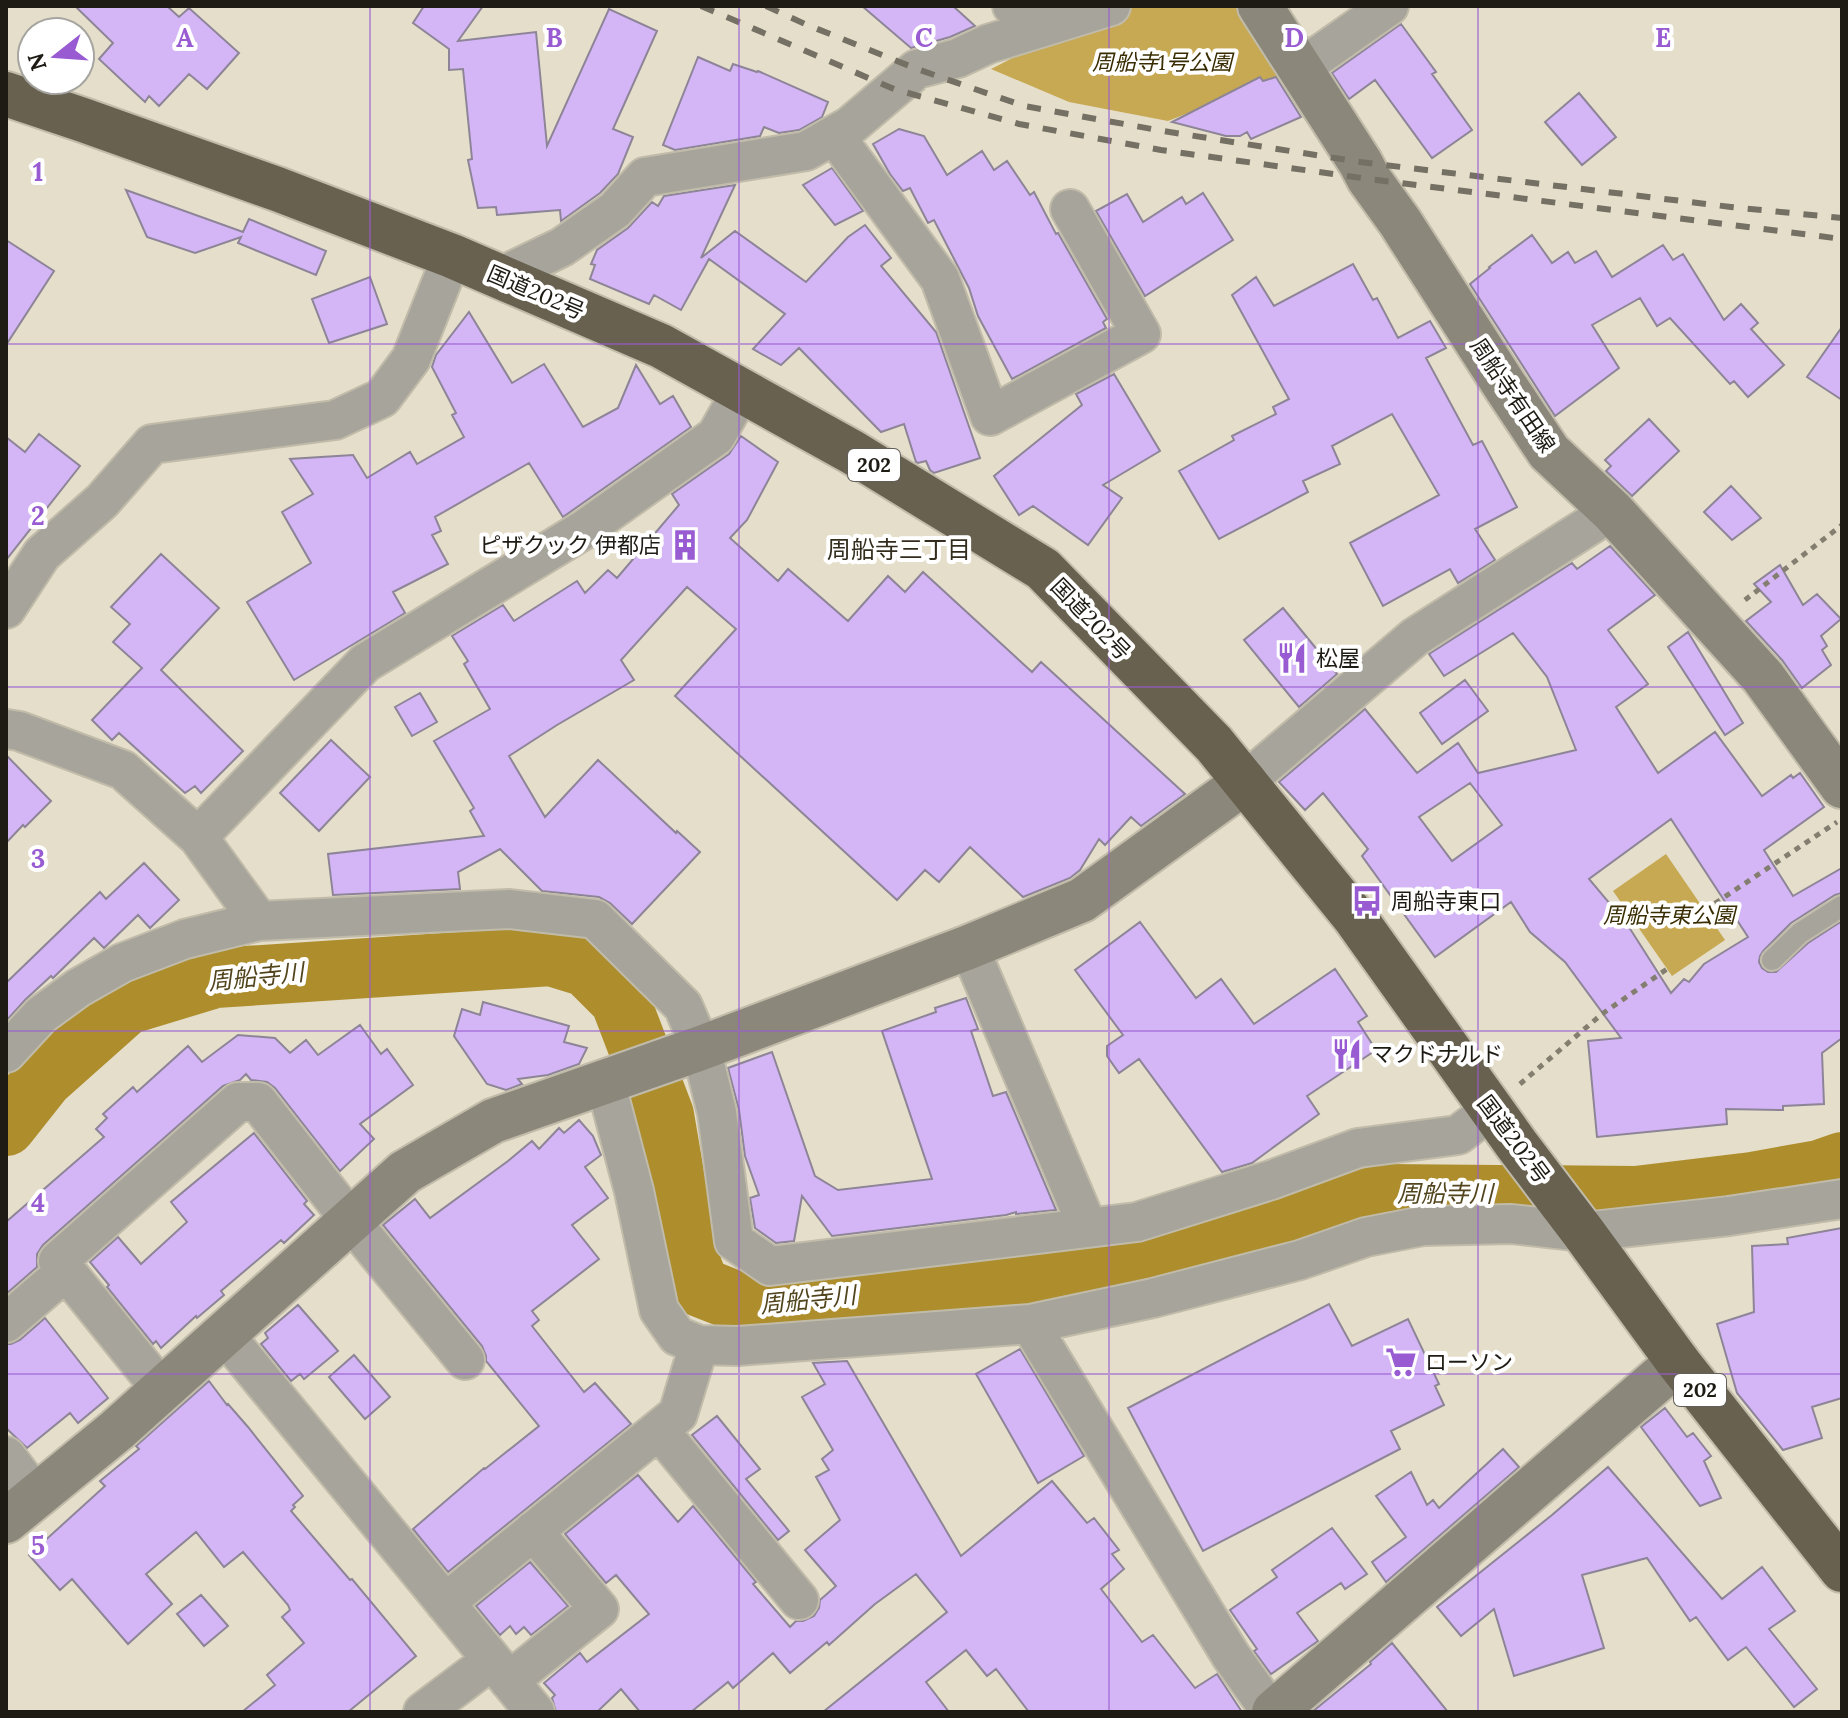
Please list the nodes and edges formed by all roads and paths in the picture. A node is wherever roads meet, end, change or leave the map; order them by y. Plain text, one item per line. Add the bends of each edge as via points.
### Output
1 (1111, 6) edge
2 (1260, 6) edge
3 (1389, 6) edge
4 (1025, 18) edge
5 (1301, 68) junction
6 (6, 95) edge
7 (835, 136) junction
8 (1070, 209) dead end
9 (452, 256) junction
10 (500, 277) junction
11 (742, 390) junction
12 (1612, 511) junction
13 (1842, 525) edge
14 (6, 609) edge
15 (1715, 623) junction
16 (6, 729) edge
17 (1245, 782) junction
18 (1842, 786) edge
19 (1842, 819) edge
20 (198, 837) junction
21 (1842, 906) edge
22 (1705, 910) dead end
23 (259, 921) junction
24 (969, 947) junction
25 (1772, 960) dead end
26 (1667, 969) dead end
27 (701, 1048) junction
28 (6, 1053) edge
29 (605, 1081) junction
30 (1491, 1110) junction
31 (1842, 1199) edge
32 (1574, 1219) junction
33 (351, 1221) junction
34 (1088, 1228) junction
35 (66, 1271) junction
36 (6, 1323) edge
37 (1030, 1324) junction
38 (224, 1334) junction
39 (699, 1345) junction
40 (465, 1360) dead end
41 (1678, 1362) junction
42 (162, 1390) junction
43 (659, 1430) junction
44 (6, 1456) edge
45 (21, 1508) edge
46 (533, 1531) junction
47 (1842, 1570) edge
48 (799, 1600) dead end
49 (445, 1603) junction
50 (500, 1670) junction
51 (423, 1712) edge
52 (535, 1712) edge
53 (1273, 1712) edge

1 - 4 street
2 - 5 street, 周船寺有田線
3 - 5 street
4 - 7 street via 988,44 917,69
5 - 12 street, 周船寺有田線 via 1549,452
6 - 9 highway, 国道202号 / 202
7 - 8 street via 940,279 990,416 1141,334
7 - 10 street via 806,151 645,177 615,210 562,247
9 - 10 highway, 国道202号 / 202
9 - 14 street via 411,359 382,398 335,420 152,444 102,501 42,554
10 - 11 highway, 国道202号 / 202 via 661,346
11 - 17 highway, 国道202号 / 202 via 1043,569
11 - 20 street via 716,436 585,529 365,663
12 - 15 street, 周船寺有田線
12 - 17 street via 1415,637
13 - 15 path
15 - 18 street, 周船寺有田線 via 1763,677
16 - 20 street via 123,770
17 - 24 street via 1082,900
17 - 30 highway, 国道202号 / 202 via 1355,918
19 - 22 path
20 - 23 street
21 - 25 lane via 1800,933
23 - 27 street via 510,909 595,919 683,1006
23 - 28 street via 185,939 122,963 41,1015
24 - 27 street
24 - 34 street
26 - 30 path via 1602,1014
27 - 29 street
27 - 34 street via 717,1113 734,1241 770,1266
29 - 33 street via 493,1121 405,1172
29 - 39 street via 659,1310 677,1336
30 - 32 highway, 国道202号 / 202
30 - 34 street via 1458,1135 1358,1148 1137,1222
31 - 32 street via 1729,1216
32 - 37 street via 1423,1226 1366,1237 1300,1260
32 - 41 highway, 国道202号 / 202
33 - 35 street via 258,1102 238,1102 58,1261
33 - 38 street
33 - 40 street
35 - 36 street
35 - 42 street
37 - 39 street
37 - 53 street via 1231,1656
38 - 42 street
38 - 49 street
39 - 43 street via 678,1414
41 - 47 highway, 国道202号 / 202
41 - 53 street
42 - 45 street
43 - 46 street
43 - 48 street
44 - 45 street
46 - 49 street
46 - 50 street via 599,1609
49 - 50 street
50 - 51 street
50 - 52 street

